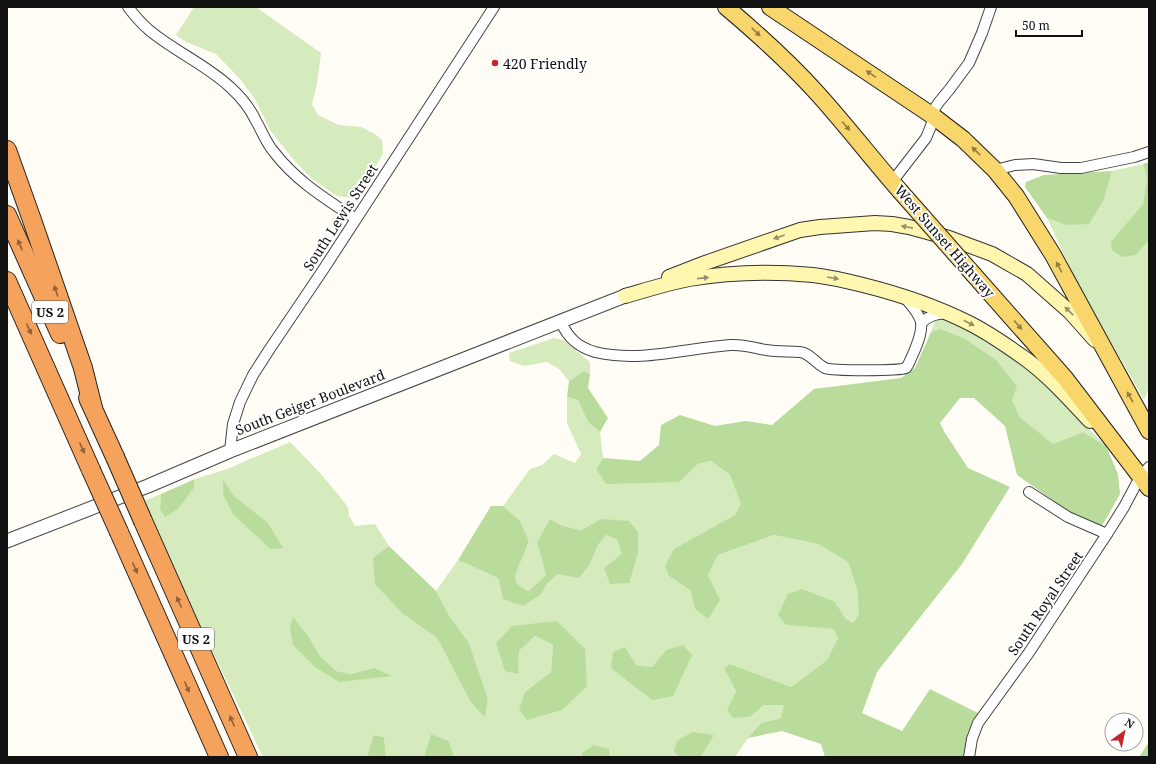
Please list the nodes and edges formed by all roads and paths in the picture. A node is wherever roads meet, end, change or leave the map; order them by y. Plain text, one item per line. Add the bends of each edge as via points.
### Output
1 (128, 7) edge
2 (494, 7) edge
3 (726, 7) edge
4 (770, 7) edge
5 (991, 7) edge
6 (933, 116) junction
7 (7, 150) edge
8 (1149, 152) edge
9 (995, 170) junction
10 (896, 186) junction
11 (7, 215) edge
12 (356, 219) junction
13 (7, 281) edge
14 (625, 296) junction
15 (906, 298) junction
16 (948, 313) junction
17 (561, 322) junction
18 (921, 324) junction
19 (1104, 350) junction
20 (93, 408) junction
21 (1149, 431) edge
22 (230, 451) junction
23 (1129, 462) junction
24 (1146, 477) edge
25 (1029, 492) dead end
26 (1107, 534) junction
27 (7, 541) edge
28 (218, 757) edge
29 (248, 757) edge
30 (969, 757) edge

1 - 12 street via 148,29 167,44 211,71 231,88 245,103 274,152 293,175
2 - 12 street, South Lewis Street
3 -> 10 main road, West Sunset Highway via 806,82
6 -> 4 main road
5 - 6 street via 969,63 939,102
9 -> 6 main road via 963,139
6 - 10 street via 926,138
20 -> 7 highway via 83,368
8 - 9 street via 1081,168 1033,164
19 -> 9 main road via 1053,255 1016,196
10 -> 23 main road, West Sunset Highway, bridge via 1065,378
20 -> 11 highway, US 2
12 - 22 street, South Lewis Street via 253,375 240,402
13 -> 28 highway, US 2, bridge
14 -> 15 main road via 689,279 764,273 836,278
14 - 17 street, South Geiger Boulevard
19 -> 14 main road via 1070,312 1027,274 992,254 949,238 892,224 875,223 800,230 665,278
15 - 16 main road
15 - 18 street
16 - 18 street via 932,315
16 -> 23 main road via 999,341 1050,378
17 - 18 street via 566,334 575,342 586,349 607,354 655,355 716,346 743,345 776,351 802,352 832,370 907,367 917,343
17 - 22 street, South Geiger Boulevard
21 -> 19 main road
29 -> 20 highway, US 2, bridge
22 - 27 street, South Geiger Boulevard
23 - 24 main road, West Sunset Highway
24 - 26 street, South Royal Street
25 - 26 street via 1068,517
26 - 30 street, South Royal Street via 1028,654 978,723

